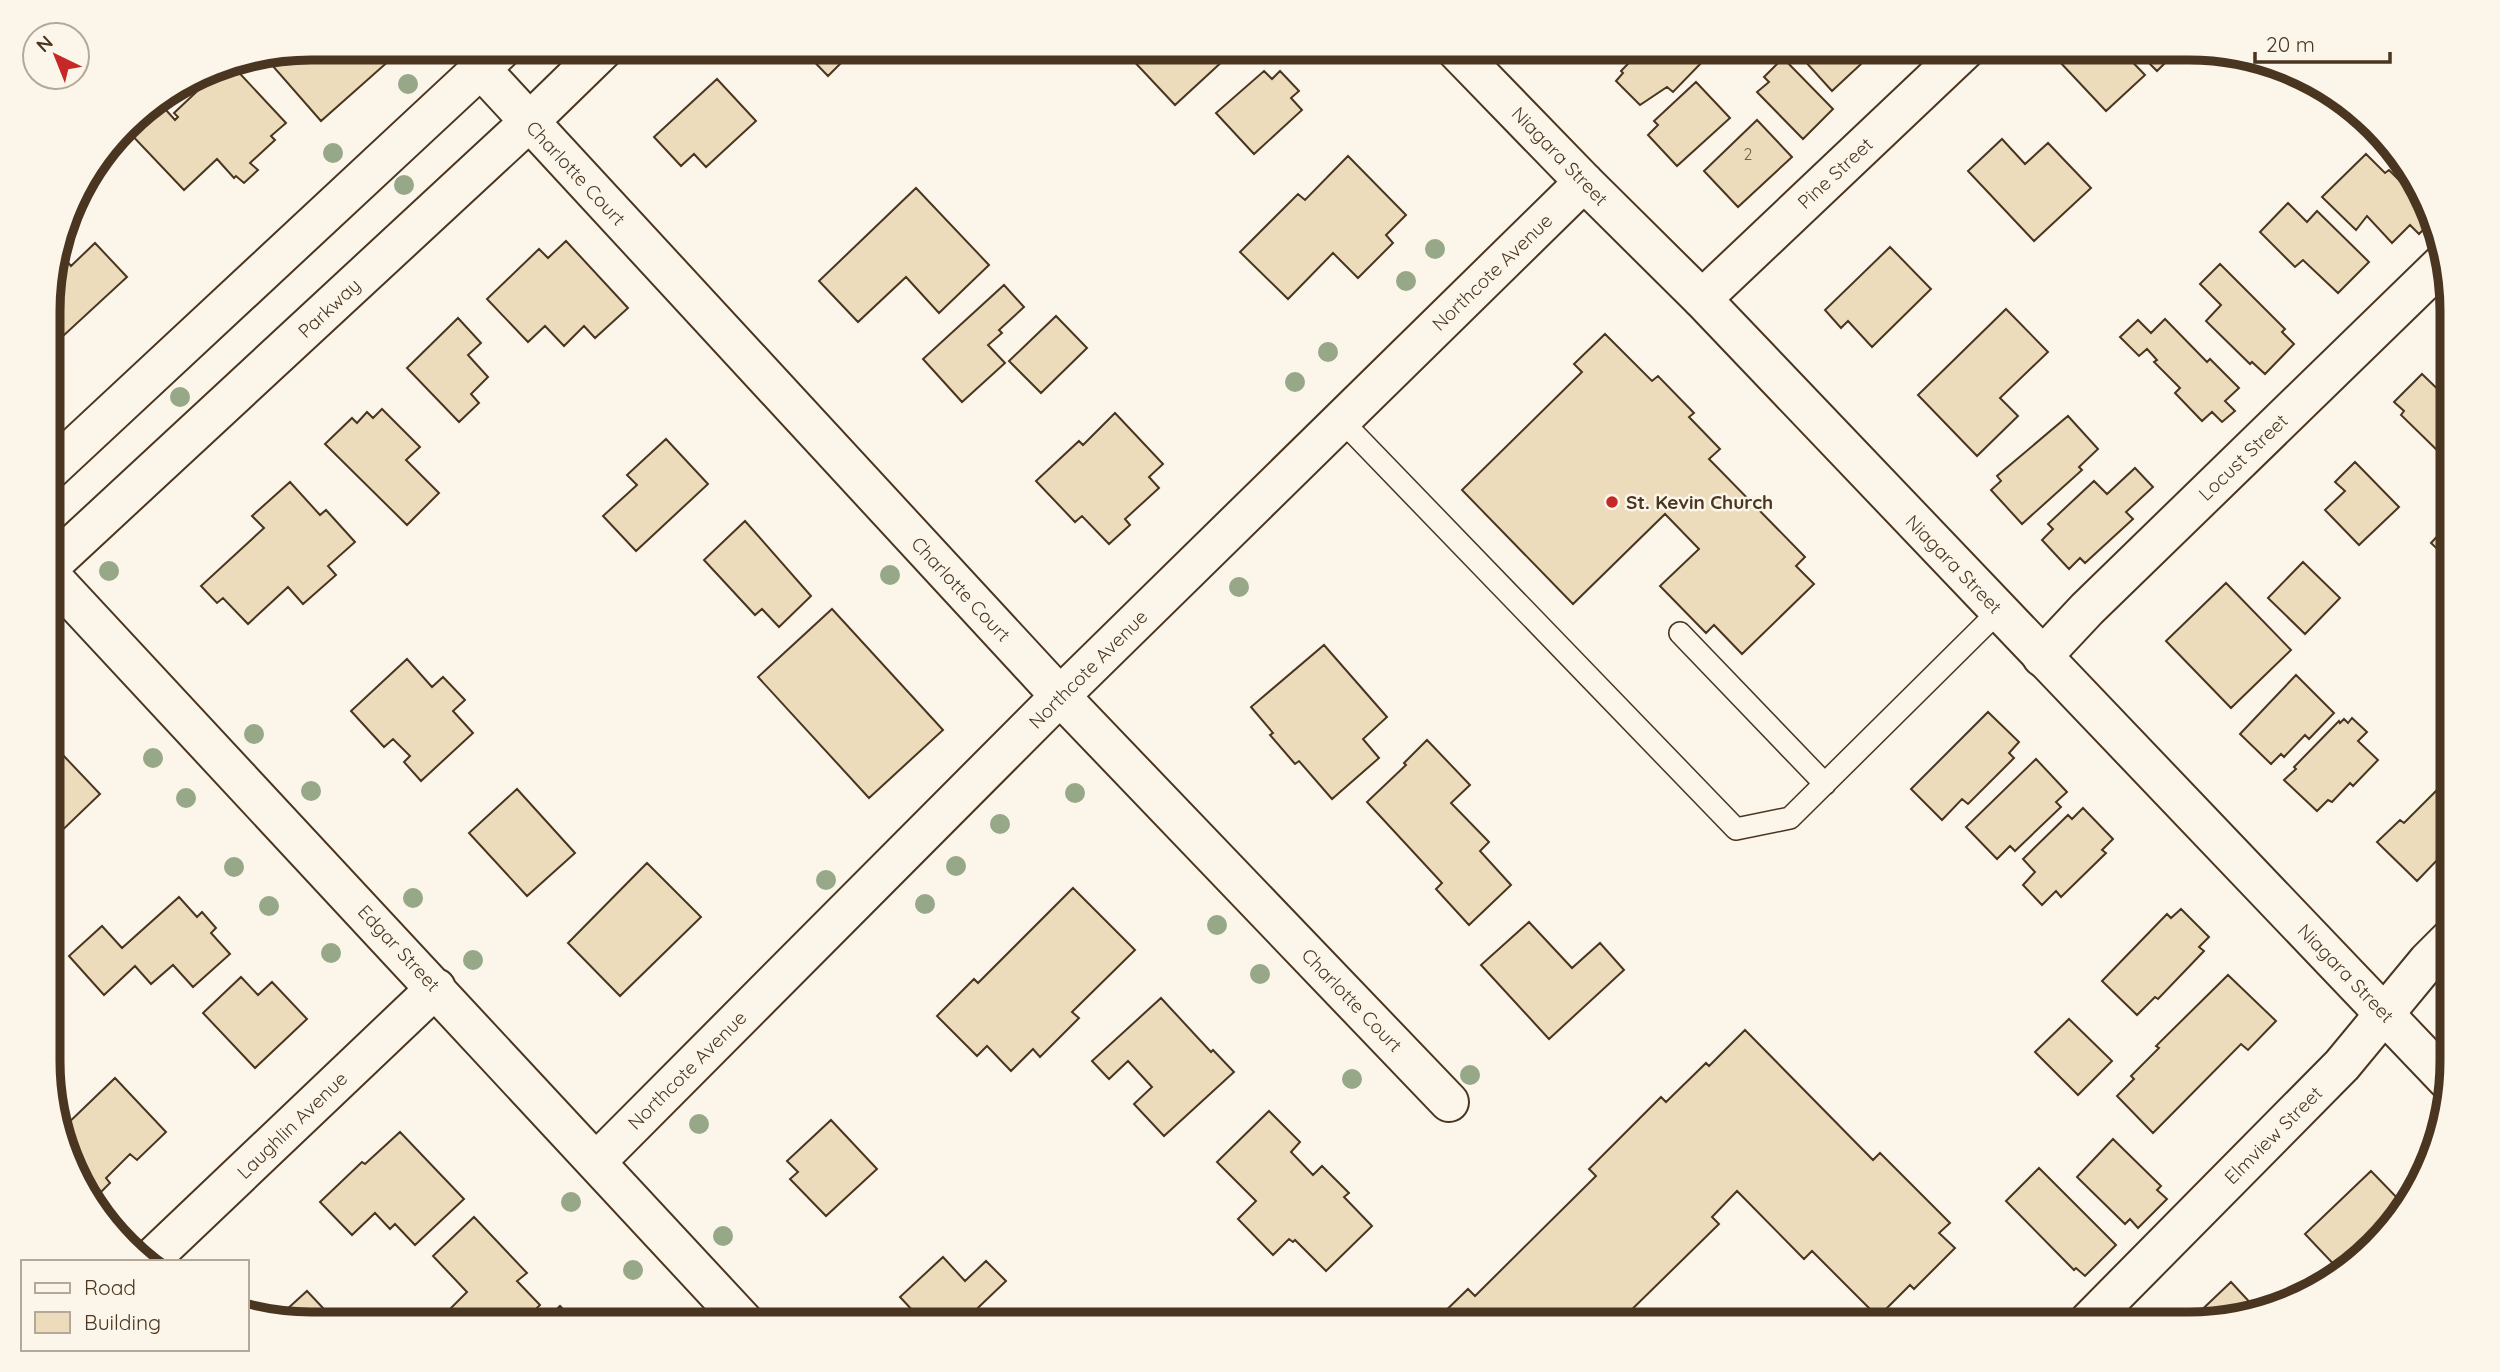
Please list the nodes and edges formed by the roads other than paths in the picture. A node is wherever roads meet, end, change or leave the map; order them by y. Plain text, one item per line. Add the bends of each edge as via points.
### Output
1 (491, 60) edge
2 (494, 60) edge
3 (593, 60) edge
4 (1466, 60) edge
5 (1954, 60) edge
6 (529, 122) junction
7 (1584, 182) junction
8 (2437, 269) edge
9 (1702, 299) junction
10 (1341, 420) junction
11 (60, 462) edge
12 (60, 558) edge
13 (60, 585) edge
14 (1999, 611) junction
15 (1680, 634) dead end
16 (2042, 657) junction
17 (1060, 696) junction
18 (1825, 784) junction
19 (2440, 949) edge
20 (436, 988) junction
21 (2385, 1013) junction
22 (2440, 1072) edge
23 (1449, 1101) dead end
24 (597, 1161) junction
25 (153, 1257) edge
26 (735, 1312) edge
27 (2098, 1312) edge

1 - 11 street
2 - 6 street, Charlotte Court
3 - 6 street, Parkway
4 - 7 street, Niagara Street
5 - 9 street, Pine Street
6 - 12 street, Parkway
6 - 17 street, Charlotte Court
7 - 9 street, Niagara Street
7 - 10 street, Northcote Avenue
8 - 16 street, Locust Street
9 - 14 street, Niagara Street
10 - 17 street, Northcote Avenue
10 - 18 lane via 1736,829 1790,818
13 - 20 street, Edgar Street
14 - 16 street, Niagara Street
14 - 18 lane
15 - 18 lane
16 - 21 street, Niagara Street
17 - 23 street, Charlotte Court
17 - 24 street, Northcote Avenue
19 - 21 street, Elmview Street
20 - 24 street, Edgar Street
20 - 25 street, Laughlin Avenue
21 - 22 street, Niagara Street
21 - 27 street, Elmview Street via 2342,1065
24 - 26 street, Edgar Street

